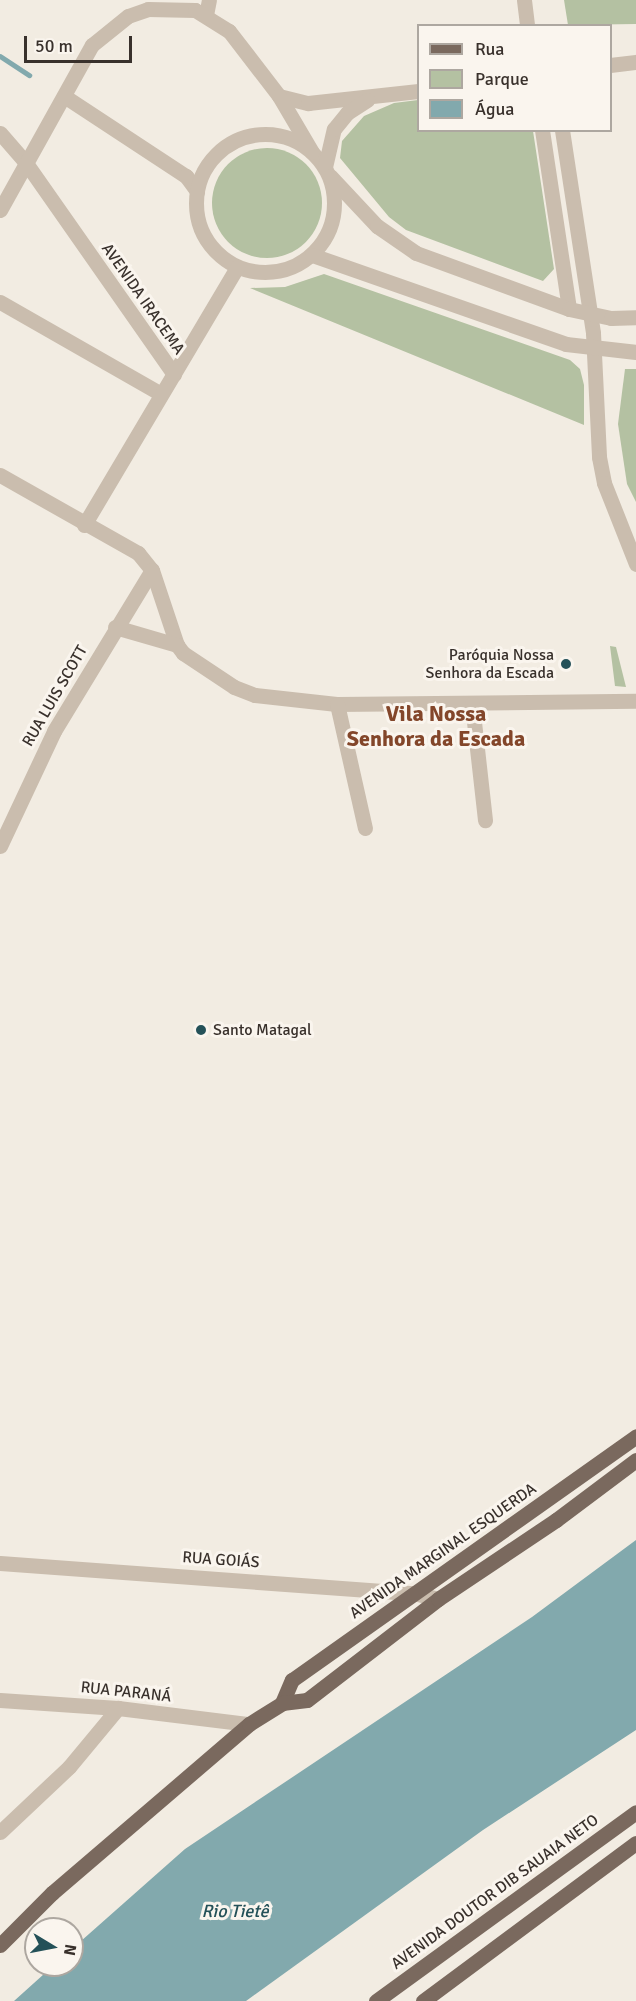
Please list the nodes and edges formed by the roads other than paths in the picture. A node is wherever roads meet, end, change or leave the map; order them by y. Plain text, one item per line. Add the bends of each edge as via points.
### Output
1 (524, 0) edge
2 (208, 8) edge
3 (527, 24) edge
4 (636, 62) edge
5 (612, 65) edge
6 (417, 91) edge
7 (64, 96) junction
8 (279, 96) junction
9 (372, 97) junction
10 (542, 132) edge
11 (562, 132) edge
12 (0, 133) edge
13 (312, 152) junction
14 (26, 163) junction
15 (326, 170) junction
16 (197, 191) junction
17 (0, 210) edge
18 (312, 255) junction
19 (237, 267) junction
20 (0, 302) edge
21 (569, 309) junction
22 (591, 315) junction
23 (636, 317) edge
24 (595, 350) junction
25 (636, 352) edge
26 (174, 374) junction
27 (161, 394) junction
28 (0, 476) edge
29 (84, 525) junction
30 (633, 557) edge
31 (152, 570) junction
32 (116, 627) junction
33 (177, 645) junction
34 (636, 701) edge
35 (338, 704) junction
36 (472, 704) junction
37 (485, 820) dead end
38 (365, 828) dead end
39 (2, 841) edge
40 (636, 1436) edge
41 (636, 1460) edge
42 (0, 1563) edge
43 (414, 1593) junction
44 (438, 1599) junction
45 (0, 1700) edge
46 (282, 1703) junction
47 (118, 1708) junction
48 (249, 1724) junction
49 (636, 1812) edge
50 (0, 1832) edge
51 (636, 1843) edge
52 (0, 1945) edge
53 (376, 2001) edge
54 (423, 2001) edge

1 - 3 street
2 - 7 street via 166,8 128,16 92,45
2 - 8 street via 243,45
4 - 5 street
6 - 9 street
7 - 14 street
7 - 16 street via 186,176
8 - 9 street via 308,103
8 - 13 street
9 - 15 street via 340,120 331,137
10 - 21 street
11 - 22 street
12 - 14 street, AVENIDA IRACEMA
13 - 15 street
13 - 16 street via 284,136 248,135 217,153 204,171
14 - 17 street
14 - 26 street, AVENIDA IRACEMA
15 - 18 street via 334,193 333,219 326,237
15 - 21 street via 377,226 405,248
16 - 19 street via 197,217 204,235 215,251
18 - 19 street via 276,272
18 - 24 street via 566,344
19 - 26 street
20 - 27 street
21 - 22 street
22 - 23 street
22 - 24 street
24 - 25 street
24 - 30 street via 599,457 604,483
26 - 27 street, AVENIDA IRACEMA
27 - 29 street, AVENIDA IRACEMA
28 - 29 street
29 - 31 street via 138,553
31 - 32 street, RUA LUIS SCOTT
31 - 33 street
32 - 33 street
32 - 39 street, RUA LUIS SCOTT via 54,731
33 - 35 street via 214,675 255,695
34 - 36 street
35 - 36 street
35 - 38 street
36 - 37 street
40 - 43 main road, AVENIDA MARGINAL ESQUERDA
41 - 44 main road, AVENIDA MARGINAL ESQUERDA via 556,1520
42 - 43 street, RUA GOIÁS
43 - 44 street, RUA GOIÁS
43 - 46 main road, AVENIDA MARGINAL ESQUERDA via 292,1680
44 - 46 main road, AVENIDA MARGINAL ESQUERDA via 307,1700
45 - 47 street, RUA PARANÁ
46 - 48 main road, AVENIDA MARGINAL ESQUERDA
47 - 48 street, RUA PARANÁ
47 - 50 street via 69,1767
48 - 52 main road, AVENIDA MARGINAL ESQUERDA via 52,1893
49 - 53 main road, AVENIDA DOUTOR DIB SAUAIA NETO
51 - 54 main road

